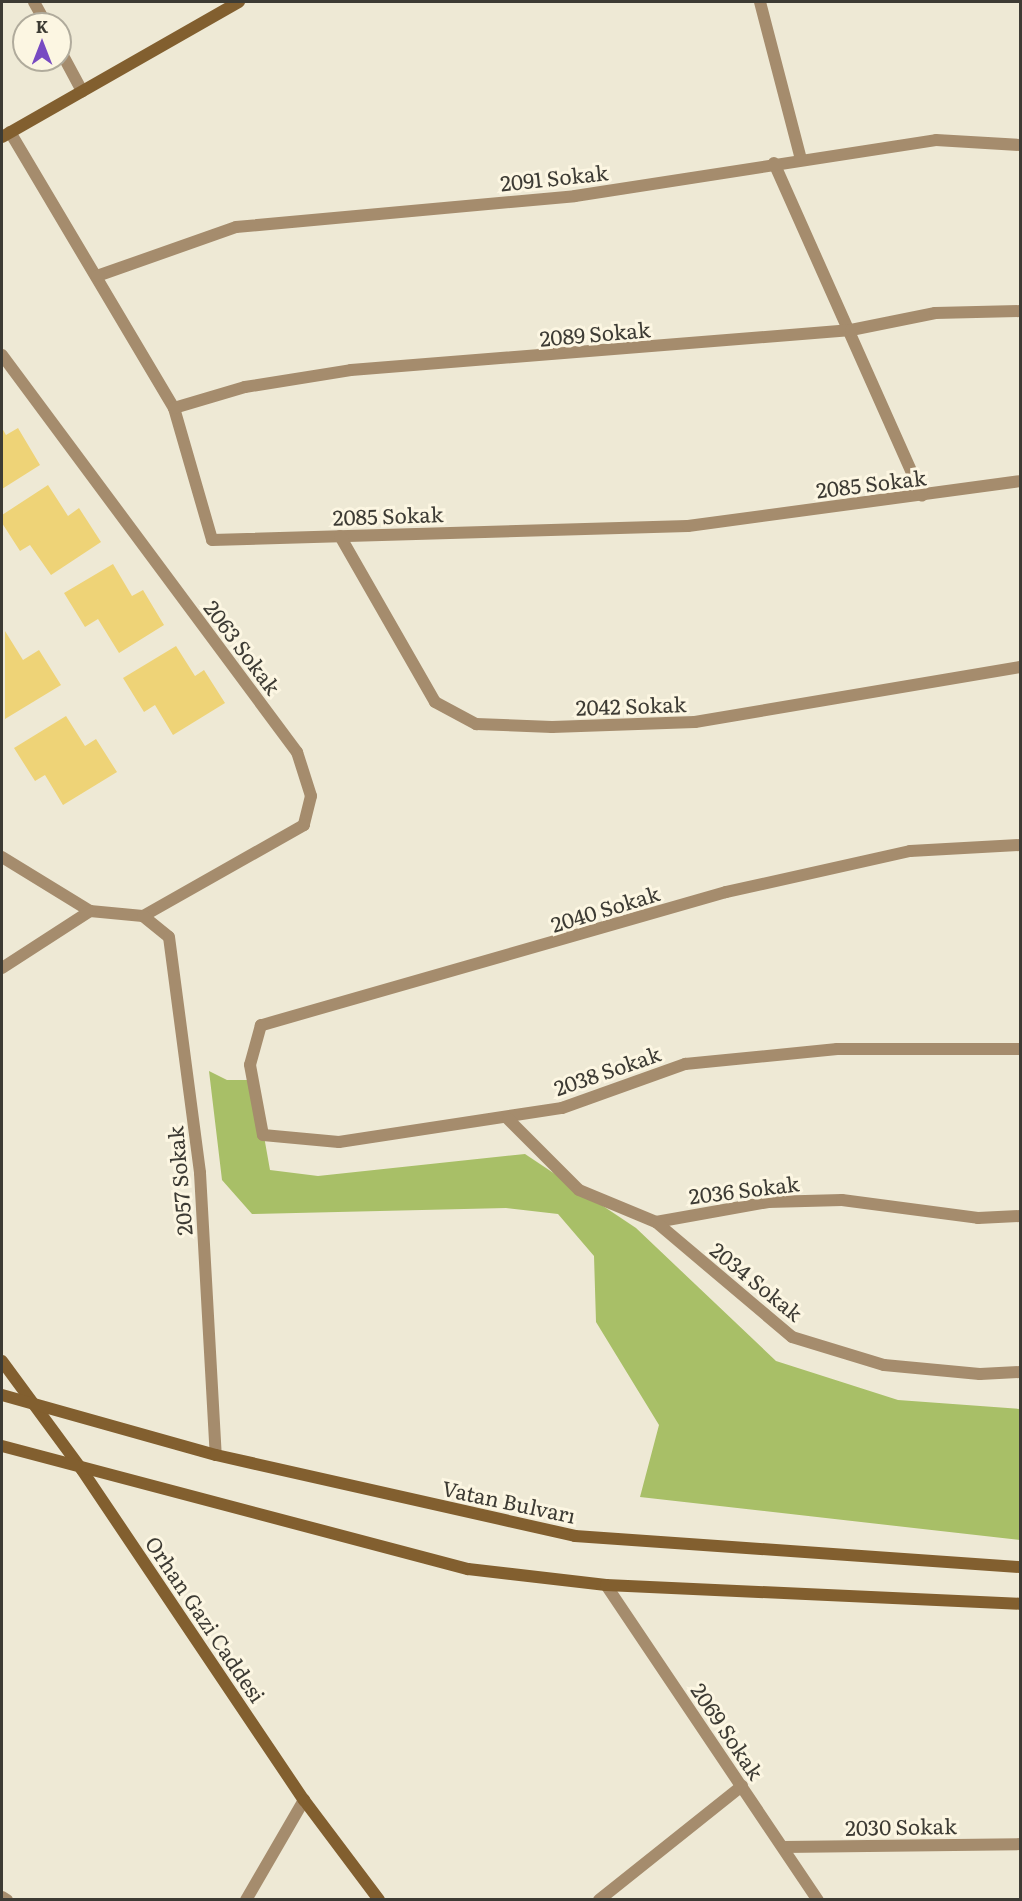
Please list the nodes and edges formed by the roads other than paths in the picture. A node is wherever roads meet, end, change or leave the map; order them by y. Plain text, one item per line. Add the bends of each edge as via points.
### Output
1 (239, 2) edge
2 (760, 2) edge
3 (72, 72) edge
4 (82, 91) junction
5 (6, 135) edge
6 (1020, 145) edge
7 (801, 159) junction
8 (774, 163) junction
9 (97, 276) junction
10 (1020, 311) edge
11 (851, 330) junction
12 (2, 355) edge
13 (174, 408) junction
14 (1020, 481) edge
15 (922, 496) junction
16 (340, 536) junction
17 (1020, 667) edge
18 (1020, 845) edge
19 (2, 857) edge
20 (90, 911) junction
21 (142, 916) junction
22 (2, 968) edge
23 (1020, 1049) edge
24 (254, 1080) joint
25 (508, 1119) junction
26 (1020, 1216) edge
27 (656, 1222) junction
28 (2, 1361) edge
29 (1020, 1372) edge
30 (2, 1395) edge
31 (34, 1404) junction
32 (2, 1446) edge
33 (216, 1455) junction
34 (82, 1470) junction
35 (1020, 1567) edge
36 (606, 1585) junction
37 (1020, 1604) edge
38 (742, 1786) junction
39 (304, 1800) junction
40 (1020, 1844) edge
41 (783, 1847) junction
42 (2, 1897) edge
43 (7, 1899) edge
44 (246, 1899) edge
45 (379, 1899) edge
46 (599, 1899) edge
47 (818, 1899) edge

1 - 4 main road
2 - 7 street
3 - 4 street
4 - 5 main road
5 - 9 street, 2085 Sokak
6 - 7 street, 2091 Sokak via 936,140
7 - 8 street, 2091 Sokak
8 - 9 street, 2091 Sokak via 575,196 237,227
8 - 11 street
9 - 13 street, 2085 Sokak
10 - 11 street, 2089 Sokak via 935,313
11 - 13 street, 2089 Sokak via 351,370 245,387
11 - 15 street
12 - 21 street, 2063 Sokak via 297,752 311,796 304,825
13 - 16 street, 2085 Sokak via 212,540
14 - 15 street, 2085 Sokak
15 - 16 street, 2085 Sokak via 688,526
16 - 17 street, 2042 Sokak via 435,702 476,723 552,727 695,722
18 - 24 street, 2040 Sokak via 910,851 738,889 261,1025 250,1065
19 - 20 street
20 - 21 street
20 - 22 street
21 - 33 street, 2057 Sokak via 169,937 200,1173
23 - 25 street, 2038 Sokak via 837,1049 685,1064 562,1108
24 - 25 street, 2038 Sokak via 263,1135 339,1142
25 - 27 street via 579,1190
26 - 27 street, 2036 Sokak via 978,1218 842,1200 768,1202
27 - 29 street, 2034 Sokak via 792,1337 885,1365 980,1374
28 - 31 main road, Orhan Gazi Caddesi
30 - 31 main road, Vatan Bulvarı
31 - 33 main road, Vatan Bulvarı
31 - 34 main road, Orhan Gazi Caddesi
32 - 34 main road
33 - 35 main road, Vatan Bulvarı via 575,1536
34 - 36 main road via 468,1569
34 - 39 main road, Orhan Gazi Caddesi
36 - 37 main road
36 - 38 street, 2069 Sokak
38 - 41 street, 2069 Sokak
38 - 46 street
39 - 44 street
39 - 45 main road, Orhan Gazi Caddesi
40 - 41 street, 2030 Sokak
41 - 47 street, 2069 Sokak
42 - 43 street

